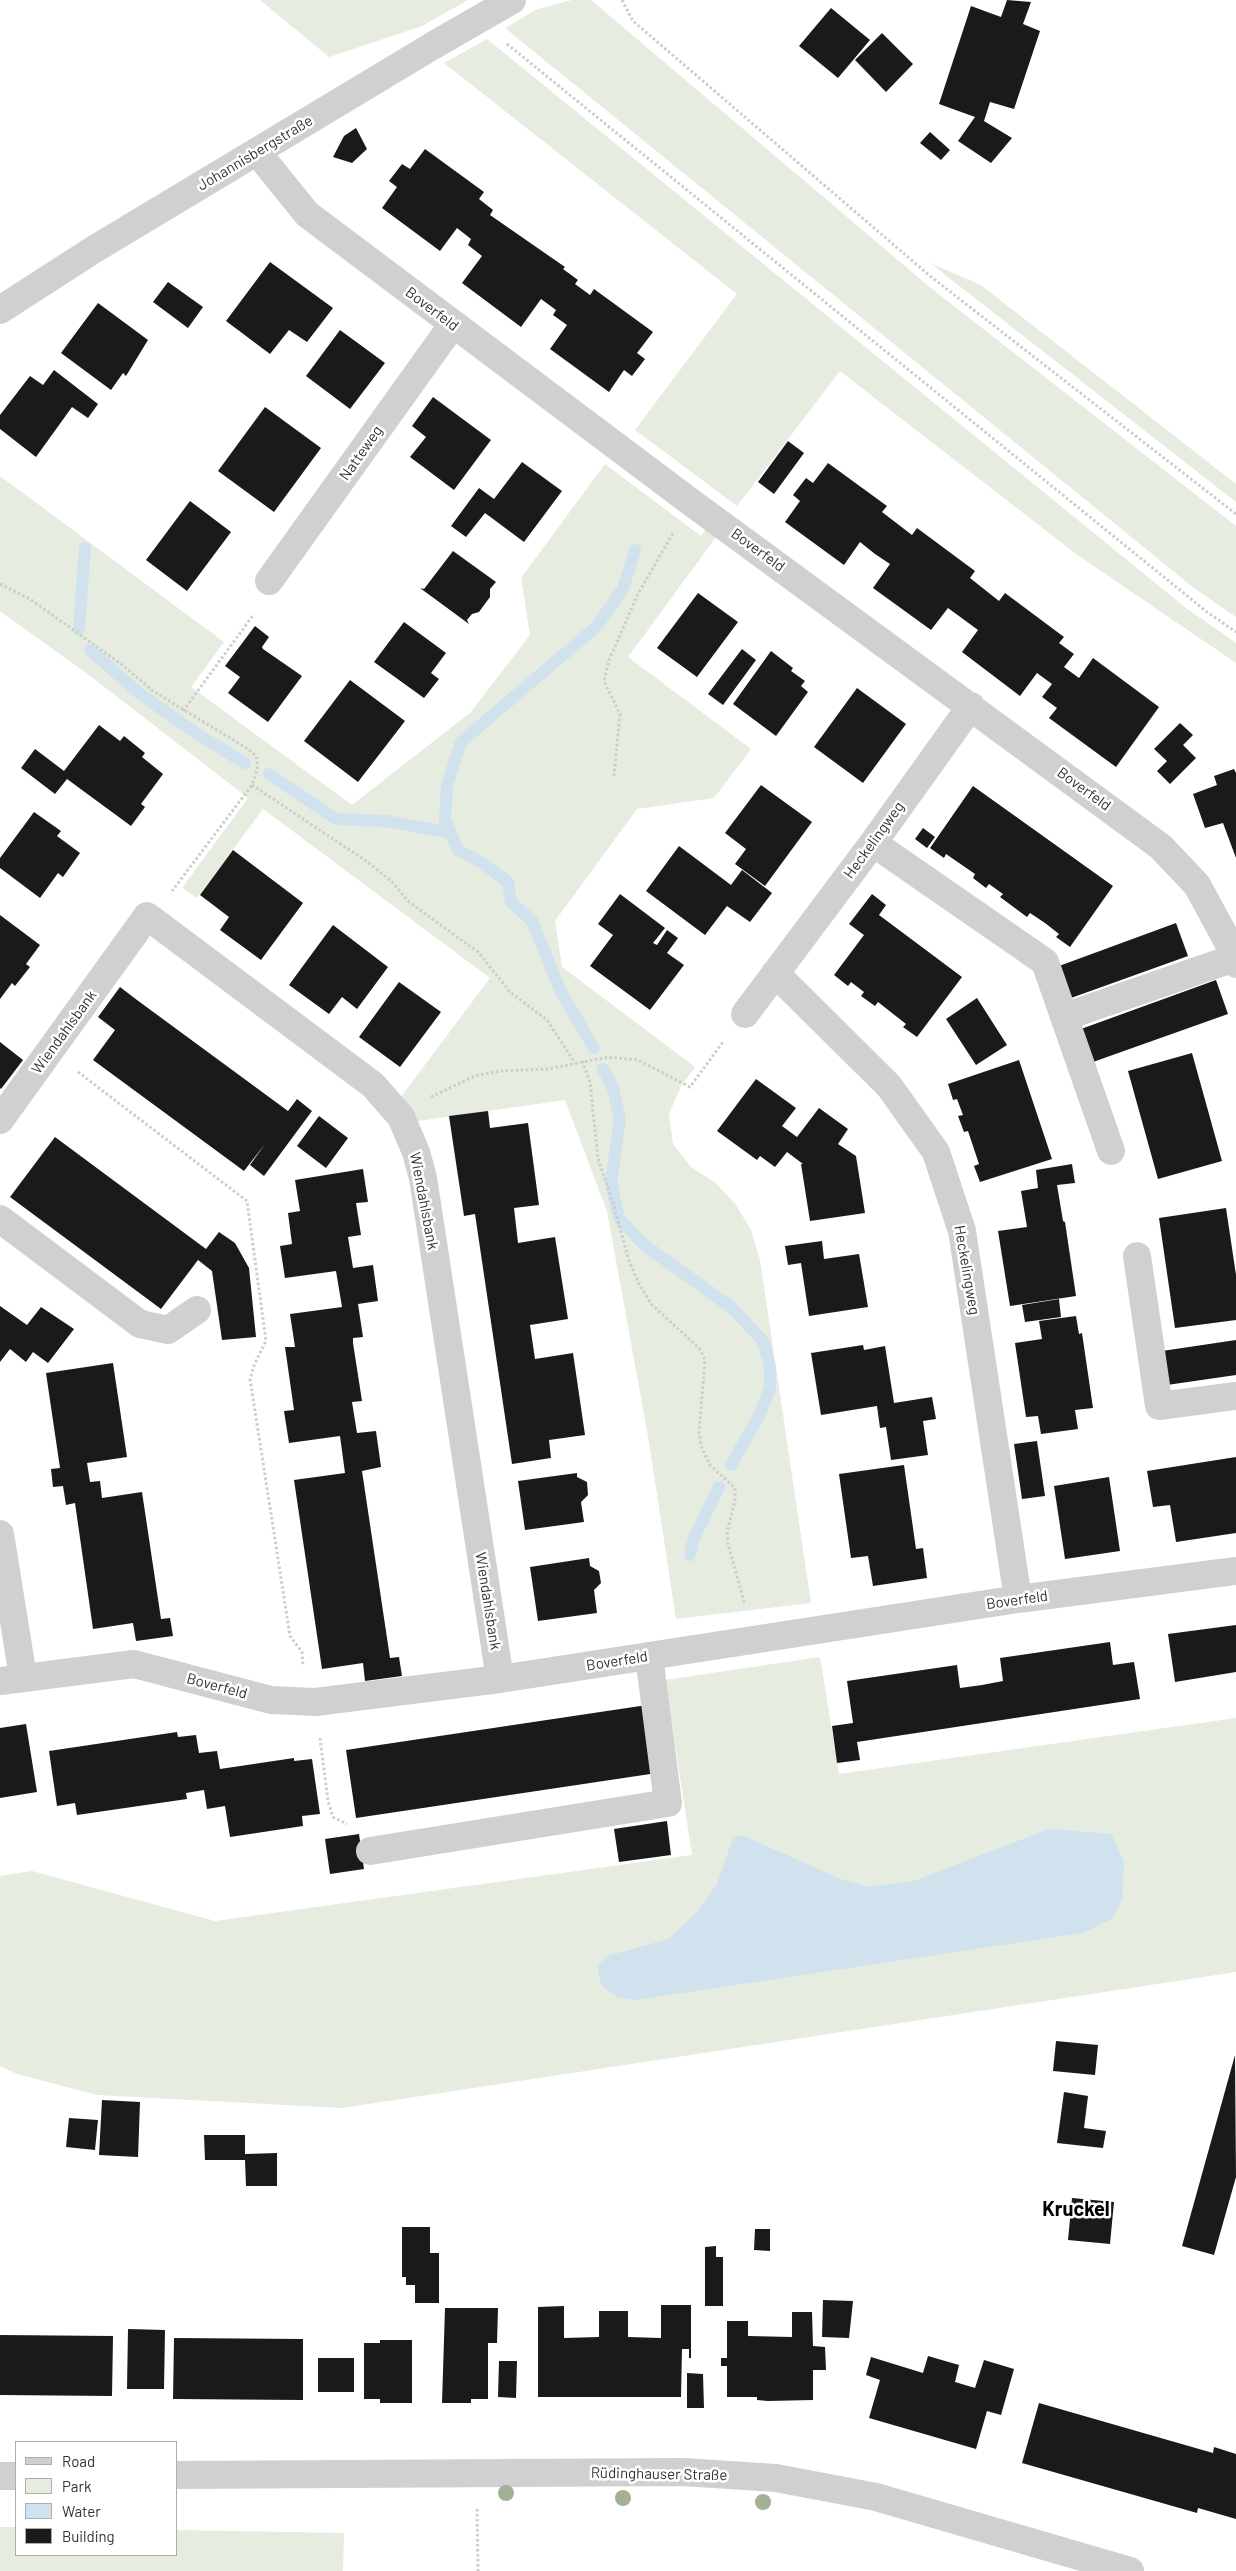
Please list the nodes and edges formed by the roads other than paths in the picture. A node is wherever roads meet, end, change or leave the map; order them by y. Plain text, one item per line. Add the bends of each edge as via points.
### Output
1 (512, 0) edge
2 (257, 152) junction
3 (0, 310) edge
4 (453, 324) junction
5 (269, 581) road end
6 (970, 706) junction
7 (873, 844) junction
8 (1235, 961) edge
9 (775, 972) junction
10 (744, 1014) road end
11 (1064, 1017) junction
12 (0, 1120) edge
13 (1111, 1151) dead end
14 (0, 1219) edge
15 (1137, 1256) dead end
16 (197, 1310) dead end
17 (1236, 1396) edge
18 (0, 1534) edge
19 (1236, 1571) edge
20 (1018, 1599) junction
21 (649, 1656) junction
22 (12, 1679) edge
23 (500, 1679) junction
24 (370, 1851) road end
25 (178, 2475) edge
26 (0, 2476) edge
27 (15, 2476) edge
28 (1130, 2571) edge

1 - 2 street, Johannisbergstraße, bridge
2 - 3 street, Johannisbergstraße
2 - 4 street, Boverfeld via 307,214
4 - 5 street, Natteweg
4 - 6 street, Boverfeld
6 - 7 street, Heckelingweg
6 - 8 street, Boverfeld via 1161,847 1197,885
7 - 9 street, Heckelingweg
7 - 11 street via 1045,962
8 - 11 street
9 - 10 street, Heckelingweg
9 - 20 street, Heckelingweg via 889,1086 936,1152 962,1231
11 - 13 street
12 - 23 street, Wiendahlsbank via 147,916 373,1085 401,1117 423,1178
14 - 16 street via 140,1324 168,1330
15 - 17 street via 1159,1406
18 - 22 street
19 - 20 street, Boverfeld
20 - 21 street, Boverfeld
21 - 23 street, Boverfeld
21 - 24 street via 668,1803
22 - 23 street, Boverfeld via 134,1664 272,1700 311,1702
25 - 28 street, Rüdinghauser Straße via 683,2472 776,2478 876,2497
26 - 27 street

